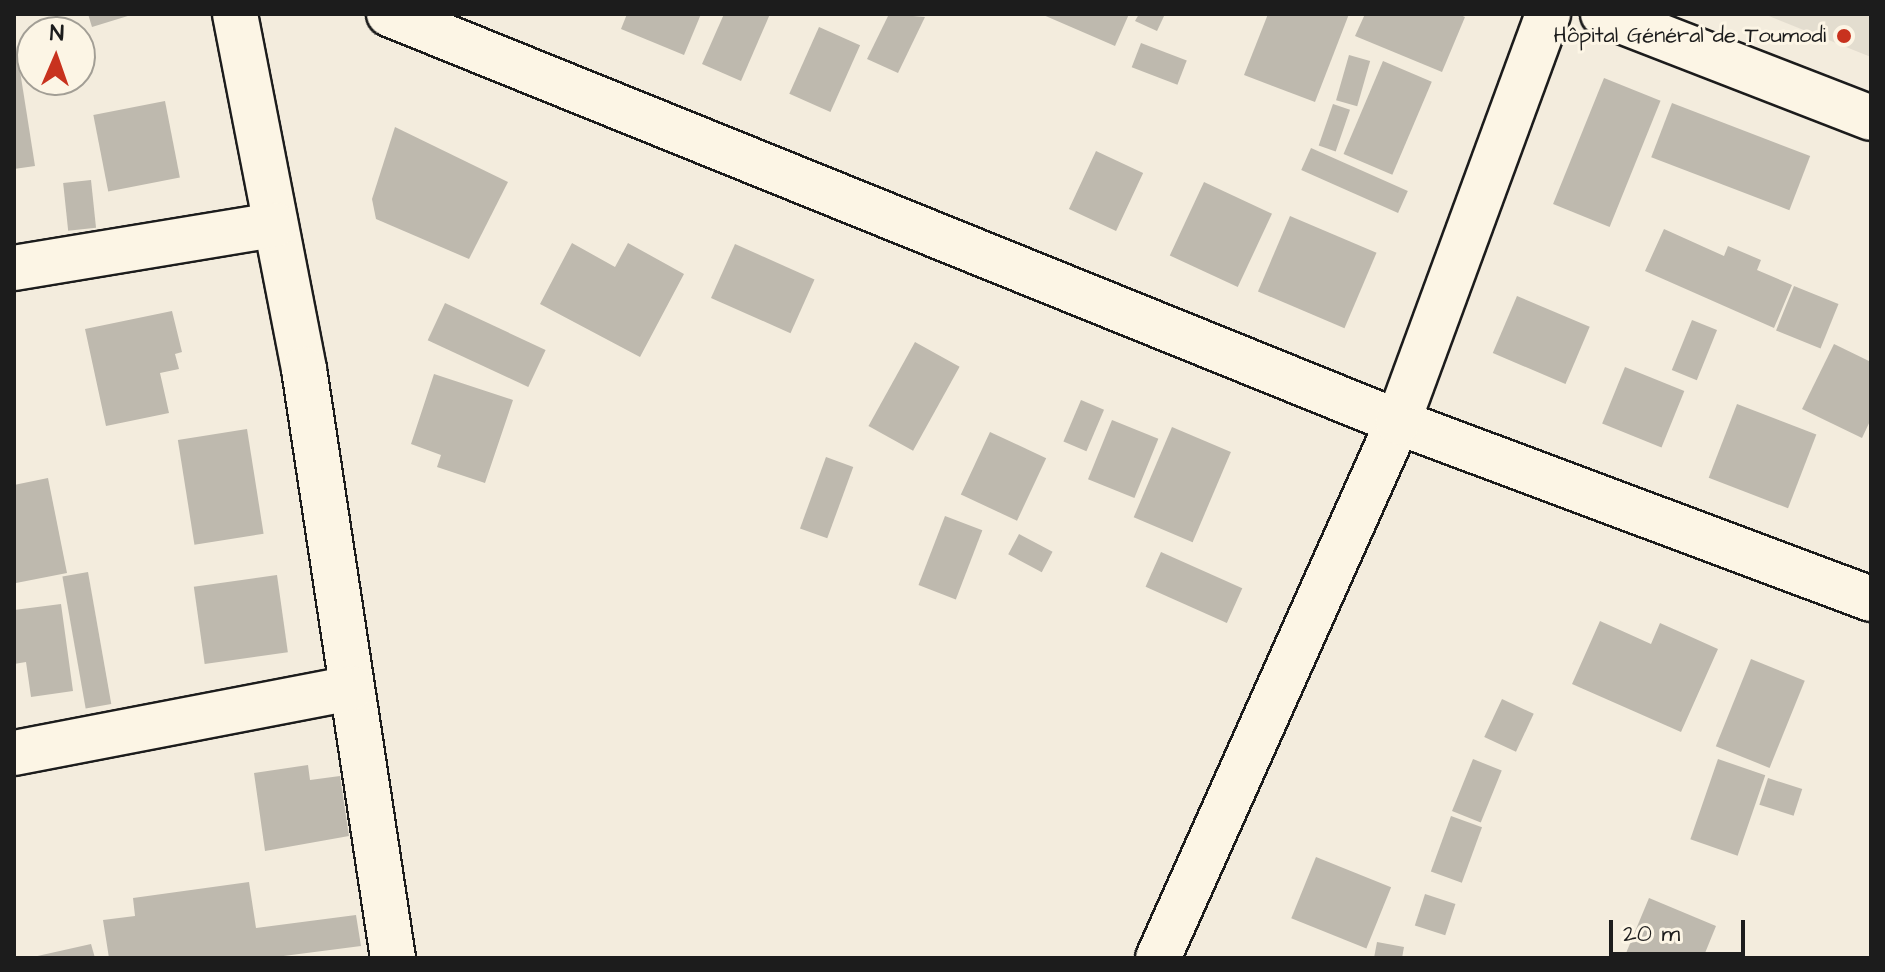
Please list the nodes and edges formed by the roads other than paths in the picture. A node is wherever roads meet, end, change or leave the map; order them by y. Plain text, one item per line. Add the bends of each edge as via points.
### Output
1 (235, 14) edge
2 (389, 14) edge
3 (1548, 14) edge
4 (1603, 14) edge
5 (1871, 118) edge
6 (275, 225) junction
7 (14, 268) edge
8 (1398, 422) junction
9 (1871, 599) edge
10 (351, 688) junction
11 (14, 753) edge
12 (393, 958) edge
13 (1158, 958) edge

1 - 6 street
2 - 8 street
3 - 8 street
4 - 5 street
6 - 7 street
6 - 10 street
8 - 9 street
8 - 13 street
10 - 11 street
10 - 12 street

